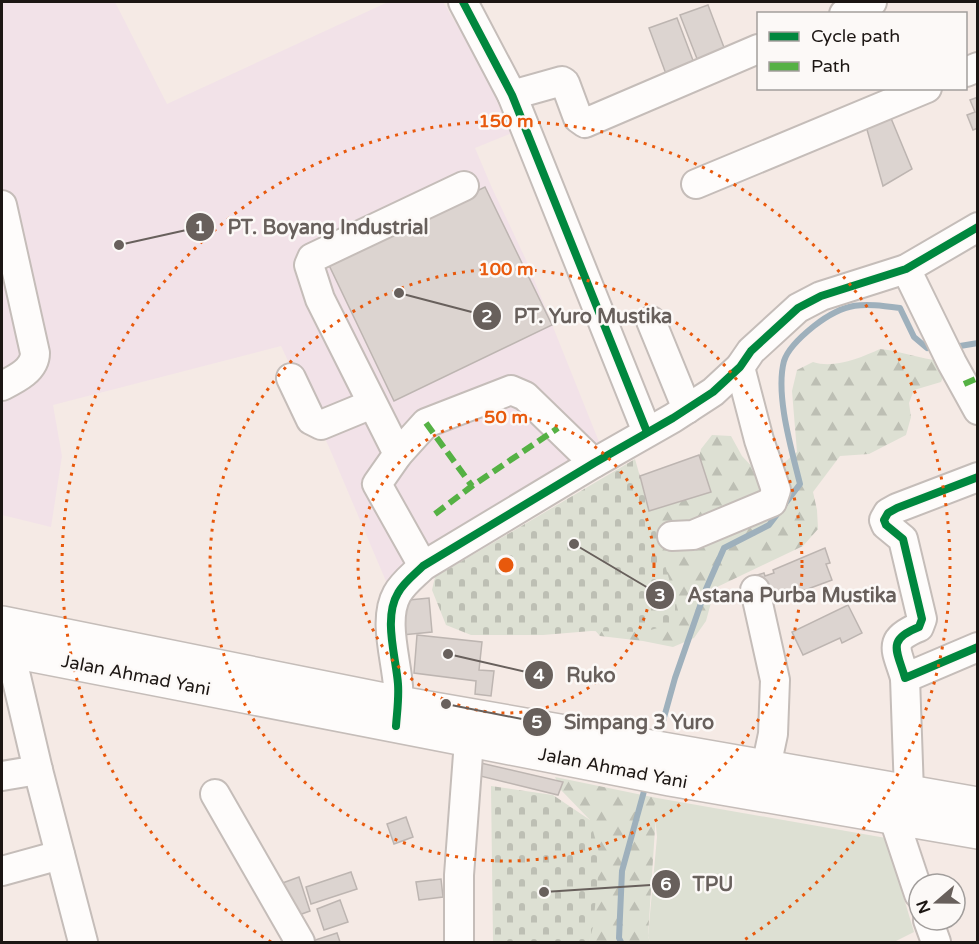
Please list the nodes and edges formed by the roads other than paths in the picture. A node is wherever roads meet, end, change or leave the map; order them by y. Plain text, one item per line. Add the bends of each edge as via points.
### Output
1 (463, 2) edge
2 (872, 2) edge
3 (849, 12) edge
4 (757, 50) edge
5 (922, 90) edge
6 (512, 95) junction
7 (696, 184) dead end
8 (464, 186) dead end
9 (2, 205) edge
10 (978, 227) edge
11 (906, 269) junction
12 (651, 321) dead end
13 (740, 367) junction
14 (291, 378) dead end
15 (2, 386) edge
16 (372, 404) junction
17 (687, 409) junction
18 (978, 410) edge
19 (646, 432) junction
20 (398, 454) junction
21 (594, 463) junction
22 (978, 477) edge
23 (672, 536) dead end
24 (423, 566) junction
25 (755, 590) dead end
26 (4, 641) edge
27 (978, 647) edge
28 (905, 678) junction
29 (397, 714) junction
30 (469, 741) junction
31 (659, 762) junction
32 (766, 767) junction
33 (38, 770) junction
34 (2, 776) edge
35 (215, 794) dead end
36 (895, 799) junction
37 (978, 804) edge
38 (978, 832) edge
39 (60, 855) junction
40 (2, 871) edge
41 (913, 872) edge
42 (83, 942) edge
43 (300, 942) edge
44 (459, 942) edge

1 - 6 street
2 - 3 street
4 - 6 street via 585,123 578,118 562,81
5 - 7 street
6 - 19 street
8 - 16 street via 310,261 309,270 320,299
9 - 15 street via 35,360 18,378
10 - 11 street
11 - 13 street via 821,296 798,308 751,351
11 - 18 street
12 - 17 street
13 - 17 street
13 - 23 street via 775,496 772,501 693,536
14 - 16 street via 316,424
16 - 20 street
17 - 19 street
19 - 21 street
20 - 21 street via 426,423 511,390 525,396
20 - 24 street via 377,484
21 - 24 street
22 - 28 street via 884,516 886,525 903,539 922,619 919,627 898,639
24 - 29 street via 396,595 391,611
25 - 32 street via 775,680 773,734
26 - 29 main road, Jalan Ahmad Yani
26 - 33 street
27 - 28 street
28 - 36 street
29 - 30 main road, Jalan Ahmad Yani
29 - 31 main road, Jalan Ahmad Yani
30 - 31 main road, Jalan Ahmad Yani
30 - 44 street via 459,875
31 - 32 main road, Jalan Ahmad Yani
31 - 36 main road, Jalan Ahmad Yani
32 - 36 main road, Jalan Ahmad Yani
33 - 34 street
33 - 39 street
35 - 43 street
36 - 37 main road, Jalan Ahmad Yani
36 - 38 main road, Jalan Ahmad Yani
36 - 41 street
39 - 40 street
39 - 42 street

